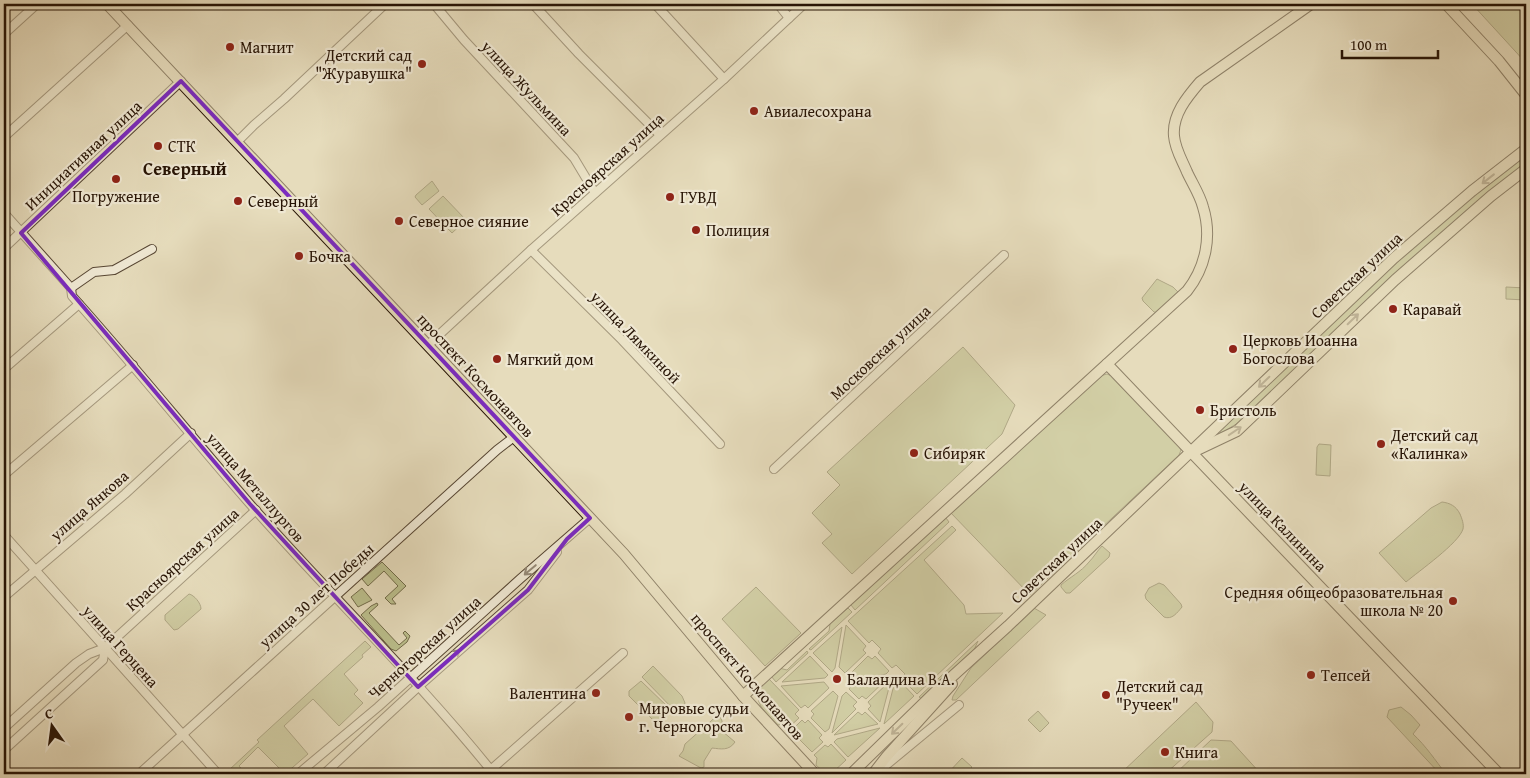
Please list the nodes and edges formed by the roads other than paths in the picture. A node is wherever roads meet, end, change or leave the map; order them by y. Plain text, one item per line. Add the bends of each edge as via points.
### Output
1 (37, 4) edge
2 (107, 4) edge
3 (385, 4) edge
4 (434, 4) edge
5 (533, 4) edge
6 (656, 4) edge
7 (778, 4) edge
8 (804, 4) edge
9 (1311, 4) edge
10 (1446, 4) edge
11 (789, 18) junction
12 (128, 25) junction
13 (4, 34) edge
14 (724, 79) junction
15 (181, 81) junction
16 (1526, 95) edge
17 (660, 136) junction
18 (4, 137) edge
19 (237, 142) junction
20 (1526, 149) edge
21 (1526, 170) edge
22 (595, 194) junction
23 (4, 213) edge
24 (20, 233) junction
25 (4, 248) edge
26 (152, 249) dead end
27 (531, 250) junction
28 (1004, 256) dead end
29 (71, 288) junction
30 (79, 304) junction
31 (428, 345) junction
32 (1108, 364) junction
33 (132, 365) junction
34 (4, 369) edge
35 (190, 433) junction
36 (514, 437) junction
37 (720, 444) dead end
38 (1192, 452) junction
39 (774, 469) dead end
40 (4, 475) edge
41 (256, 510) junction
42 (590, 518) junction
43 (4, 535) edge
44 (567, 539) junction
45 (34, 570) junction
46 (335, 595) junction
47 (4, 597) edge
48 (105, 648) junction
49 (984, 648) junction
50 (623, 653) dead end
51 (410, 678) junction
52 (418, 687) junction
53 (743, 696) junction
54 (959, 705) dead end
55 (4, 728) edge
56 (183, 735) junction
57 (4, 750) edge
58 (490, 773) edge
59 (139, 774) edge
60 (218, 774) edge
61 (298, 774) edge
62 (324, 774) edge
63 (815, 774) edge
64 (851, 774) edge
65 (874, 774) edge
66 (1499, 774) edge

1 - 13 street
2 - 12 main road, проспект Космонавтов
3 - 19 street
4 - 22 street, улица Жульмина via 574,158
5 - 17 street
6 - 14 street
7 - 11 street
8 - 11 street, Красноярская улица
9 - 32 main road via 1200,82 1181,106 1174,134 1176,146 1203,206 1206,235 1201,270 1188,291
10 - 16 main road
11 - 14 street, Красноярская улица
12 - 15 main road, проспект Космонавтов
12 - 18 street
14 - 17 street, Красноярская улица
15 - 19 main road, проспект Космонавтов
15 - 24 street, Инициативная улица
17 - 22 street, Красноярская улица
19 - 31 main road, проспект Космонавтов
20 -> 38 main road, Советская улица via 1394,258
38 -> 21 main road, Советская улица via 1237,431 1394,280
22 - 27 street, Красноярская улица
23 - 24 street, улица Металлургов
24 - 25 street, Инициативная улица
24 - 29 street, улица Металлургов
26 - 29 street via 114,270 94,272
27 - 31 street, Красноярская улица
27 - 37 street, улица Лямкиной
28 - 39 street, Московская улица
29 - 30 street, улица Металлургов via 72,296
30 - 33 street, улица Металлургов
30 - 34 street
31 - 36 main road, проспект Космонавтов
32 - 38 main road, улица Калинина
32 - 53 main road
33 - 35 street, улица Металлургов
33 - 40 street
35 - 41 street, улица Металлургов
35 - 45 street, улица Янкова
36 - 42 main road, проспект Космонавтов
36 - 46 street, улица 30 лет Победы
38 - 49 main road, Советская улица
38 - 66 main road, улица Калинина
41 - 46 street, улица Металлургов
41 - 48 street, Красноярская улица
42 - 44 street, Черногорская улица
42 - 53 main road, проспект Космонавтов via 644,576
43 - 45 street, улица Герцена
44 -> 51 street, Черногорская улица
52 -> 44 street, Черногорская улица via 528,590
45 - 47 street, улица Янкова
45 - 48 street, улица Герцена
46 - 51 street, улица Металлургов
46 - 56 street, улица 30 лет Победы
48 - 55 street, Красноярская улица via 76,663
48 - 56 street, улица Герцена
48 - 57 street, Красноярская улица via 103,660
49 -> 64 main road, Советская улица
49 - 65 main road, Советская улица via 886,756
50 - 58 street
51 - 52 street, улица Металлургов
51 - 61 street, Черногорская улица
52 - 58 street, улица Металлургов
52 - 62 street, Черногорская улица
53 - 63 main road, проспект Космонавтов
54 - 65 street
56 - 59 street, улица 30 лет Победы
56 - 60 street, улица Герцена

